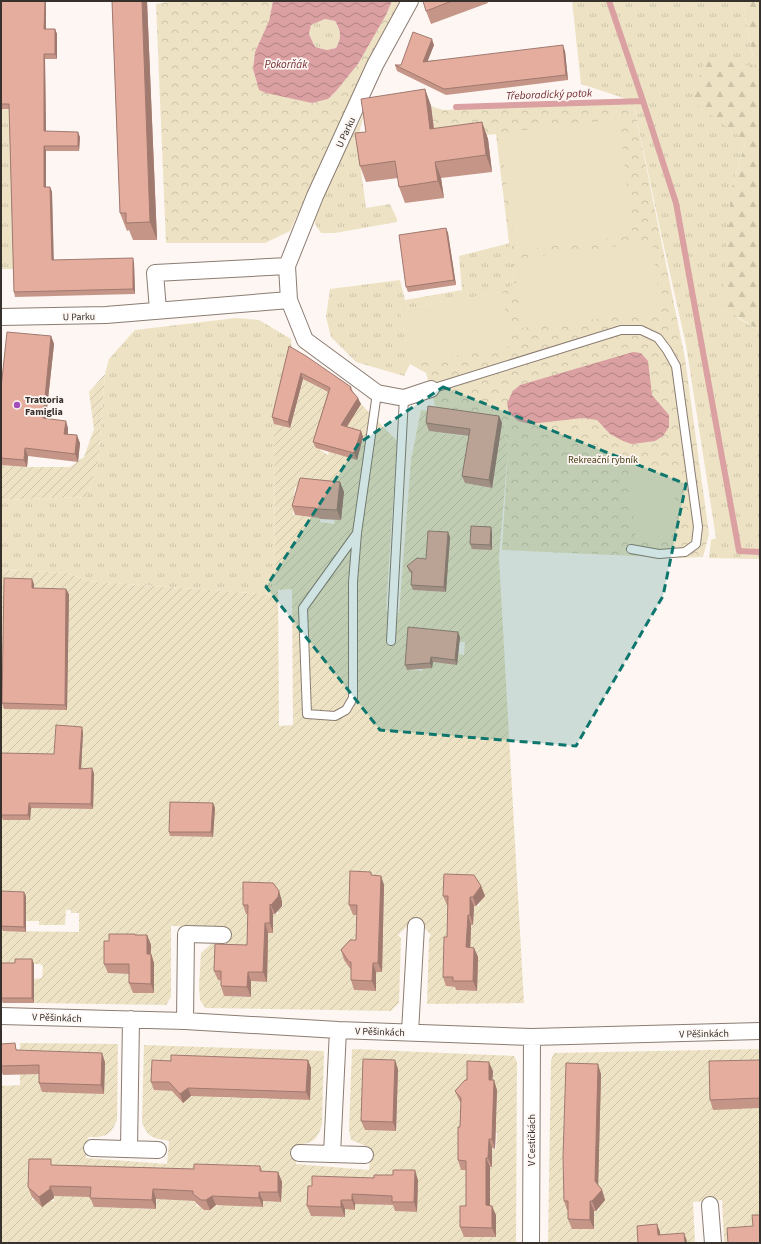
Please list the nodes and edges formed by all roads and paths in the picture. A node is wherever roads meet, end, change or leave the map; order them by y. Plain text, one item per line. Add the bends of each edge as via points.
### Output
1 (410, 1) edge
2 (288, 266) junction
3 (289, 300) junction
4 (158, 310) junction
5 (1, 317) edge
6 (431, 389) joint
7 (376, 393) junction
8 (404, 398) junction
9 (357, 534) junction
10 (631, 549) dead end
11 (390, 641) dead end
12 (416, 926) dead end
13 (223, 934) dead end
14 (1, 1016) edge
15 (131, 1020) junction
16 (185, 1021) junction
17 (338, 1030) junction
18 (760, 1031) edge
19 (410, 1032) junction
20 (532, 1037) junction
21 (92, 1148) dead end
22 (129, 1149) junction
23 (158, 1150) dead end
24 (299, 1153) dead end
25 (332, 1154) junction
26 (365, 1155) dead end
27 (710, 1205) dead end
28 (531, 1243) edge
29 (713, 1243) edge

1 - 2 street, U Parku via 372,72 315,196
2 - 3 street, U Parku
2 - 4 street via 155,273
3 - 4 street, U Parku
3 - 7 street, U Parku via 306,340
4 - 5 street, U Parku via 106,315
6 - 8 street, U Parku
6 - 10 lane via 621,330 641,330 658,338 676,366 698,527 696,544 685,552 659,554
7 - 8 street, U Parku
7 - 9 lane
8 - 11 lane
9 - 9 lane via 353,582 353,698 346,710 335,716 307,714 303,608
12 - 19 street
13 - 16 street via 186,934
14 - 15 street, V Pěšinkách
15 - 16 street, V Pěšinkách
15 - 22 street
16 - 17 street, V Pěšinkách
17 - 19 street, V Pěšinkách
17 - 25 street
18 - 20 street, V Pěšinkách
19 - 20 street, V Pěšinkách
20 - 28 street, V Cestičkách
21 - 22 street
22 - 23 street
24 - 25 street
25 - 26 street
27 - 29 street

